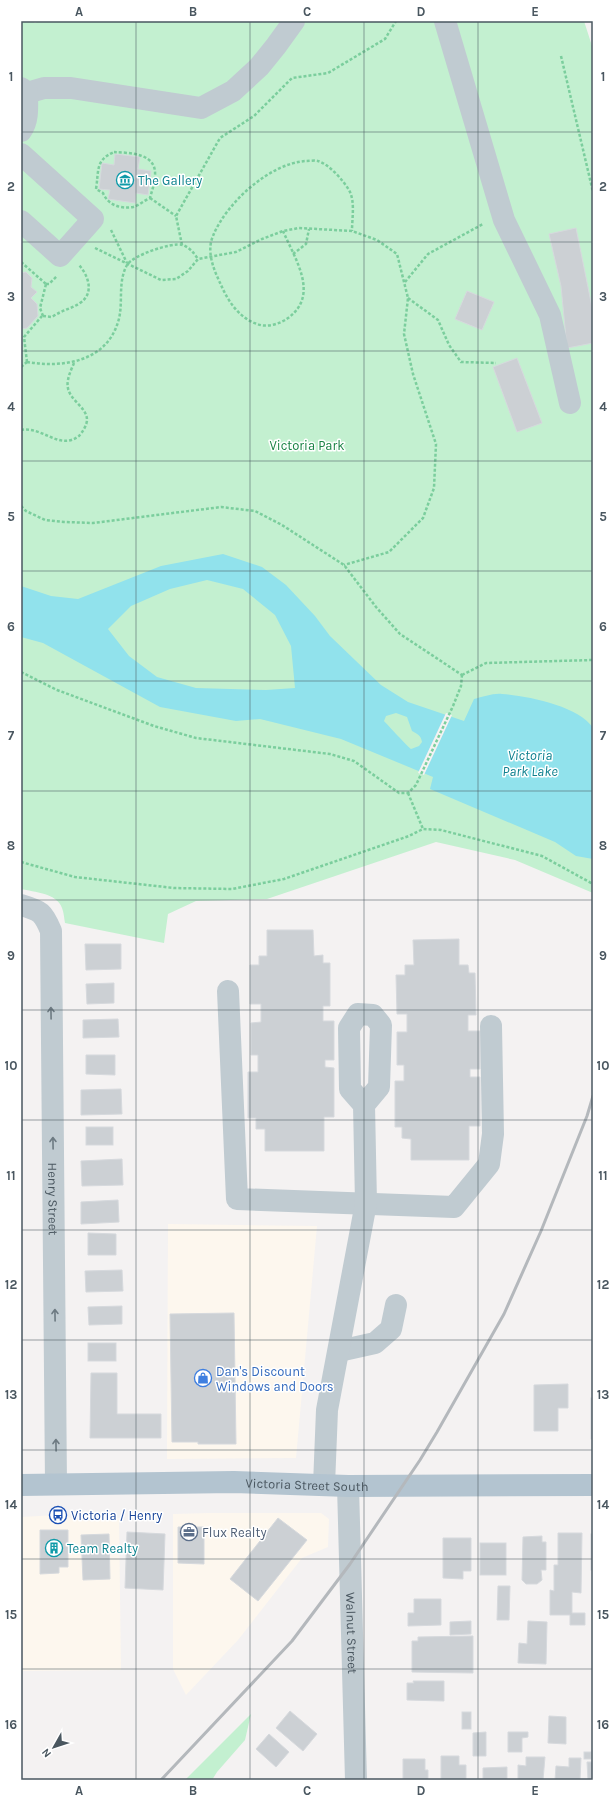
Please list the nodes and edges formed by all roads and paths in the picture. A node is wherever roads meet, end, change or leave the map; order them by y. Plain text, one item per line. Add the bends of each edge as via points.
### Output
1 (294, 21) edge
2 (396, 21) edge
3 (445, 21) edge
4 (561, 56) dead end
5 (24, 90) edge
6 (21, 130) edge
7 (21, 154) edge
8 (593, 192) edge
9 (150, 198) junction
10 (502, 214) junction
11 (176, 216) junction
12 (21, 221) edge
13 (110, 229) dead end
14 (309, 229) junction
15 (283, 231) junction
16 (352, 231) junction
17 (182, 245) junction
18 (94, 248) dead end
19 (293, 254) junction
20 (211, 257) junction
21 (198, 259) junction
22 (21, 262) edge
23 (77, 263) dead end
24 (128, 264) junction
25 (404, 283) junction
26 (408, 298) junction
27 (43, 316) junction
28 (27, 362) junction
29 (74, 363) junction
30 (496, 363) dead end
31 (21, 367) edge
32 (570, 402) dead end
33 (21, 430) edge
34 (21, 506) edge
35 (344, 565) junction
36 (593, 660) edge
37 (21, 672) edge
38 (462, 675) junction
39 (408, 793) junction
40 (423, 830) junction
41 (21, 862) edge
42 (593, 884) edge
43 (21, 905) edge
44 (228, 991) dead end
45 (491, 1026) dead end
46 (364, 1105) dead end
47 (366, 1203) junction
48 (396, 1305) dead end
49 (339, 1352) junction
50 (21, 1484) edge
51 (56, 1484) junction
52 (324, 1484) junction
53 (593, 1485) edge
54 (348, 1486) junction
55 (356, 1780) edge

1 - 5 street via 259,67 233,91 201,108 71,88
2 - 11 path via 385,39 328,73 292,78 254,116 220,138
3 - 10 street
4 - 8 path
5 - 6 street via 27,111 25,126
7 - 12 street via 93,219 60,256
9 - 9 path via 156,174 153,164 142,155 114,152 104,156 100,162 96,189 103,193 106,200 113,206 134,207
9 - 11 path
10 - 25 path via 428,254
10 - 32 street via 550,315
11 - 17 path
13 - 24 path
14 - 15 path
14 - 16 path
14 - 19 path via 306,244
15 - 19 path
15 - 20 path via 236,252
16 - 20 path via 353,206 350,192 336,172 318,160 296,162 278,169 238,198 212,236
16 - 25 path via 377,240 397,254
17 - 21 path via 193,251
17 - 24 path via 161,247 143,254
18 - 24 path
19 - 20 path via 304,282 304,298 296,313 284,322 268,326 257,324 233,307 224,293
20 - 21 path
21 - 24 path via 188,271 176,279 161,280
22 - 27 path via 46,284 40,308
23 - 27 path via 88,278 89,288 86,297 80,303 52,317
24 - 29 path via 122,277 118,322 110,340 94,355
25 - 26 path
26 - 30 path via 438,320 449,345 461,362
26 - 35 path via 404,334 413,374 436,444 434,488 423,518 389,552
27 - 28 path via 24,337
28 - 29 path via 42,365
28 - 31 path
29 - 33 path via 68,390 84,411 87,420 82,434 73,440 63,442 38,431
34 - 35 path via 45,520 93,523 221,507 255,511 282,525
35 - 38 path via 400,634
36 - 38 path via 486,663
37 - 39 path via 57,690 154,726 196,738 330,754 354,761 399,793
38 - 39 path via 461,686 453,706 416,784
39 - 40 path
40 - 41 path via 284,879 232,889 174,888 75,877
40 - 42 path via 440,830 542,856
51 -> 43 street, Henry Street via 50,931 45,916 36,909
44 - 47 street via 237,1198
45 - 47 street via 493,1134 489,1164 454,1207
46 - 47 street
47 - 49 street
48 - 49 street via 391,1329 375,1343
49 - 52 street via 327,1410
50 - 51 main road, Victoria Street South
51 - 52 main road, Victoria Street South
52 - 54 main road, Victoria Street South
53 - 54 main road, Victoria Street South
54 - 55 street, Walnut Street

